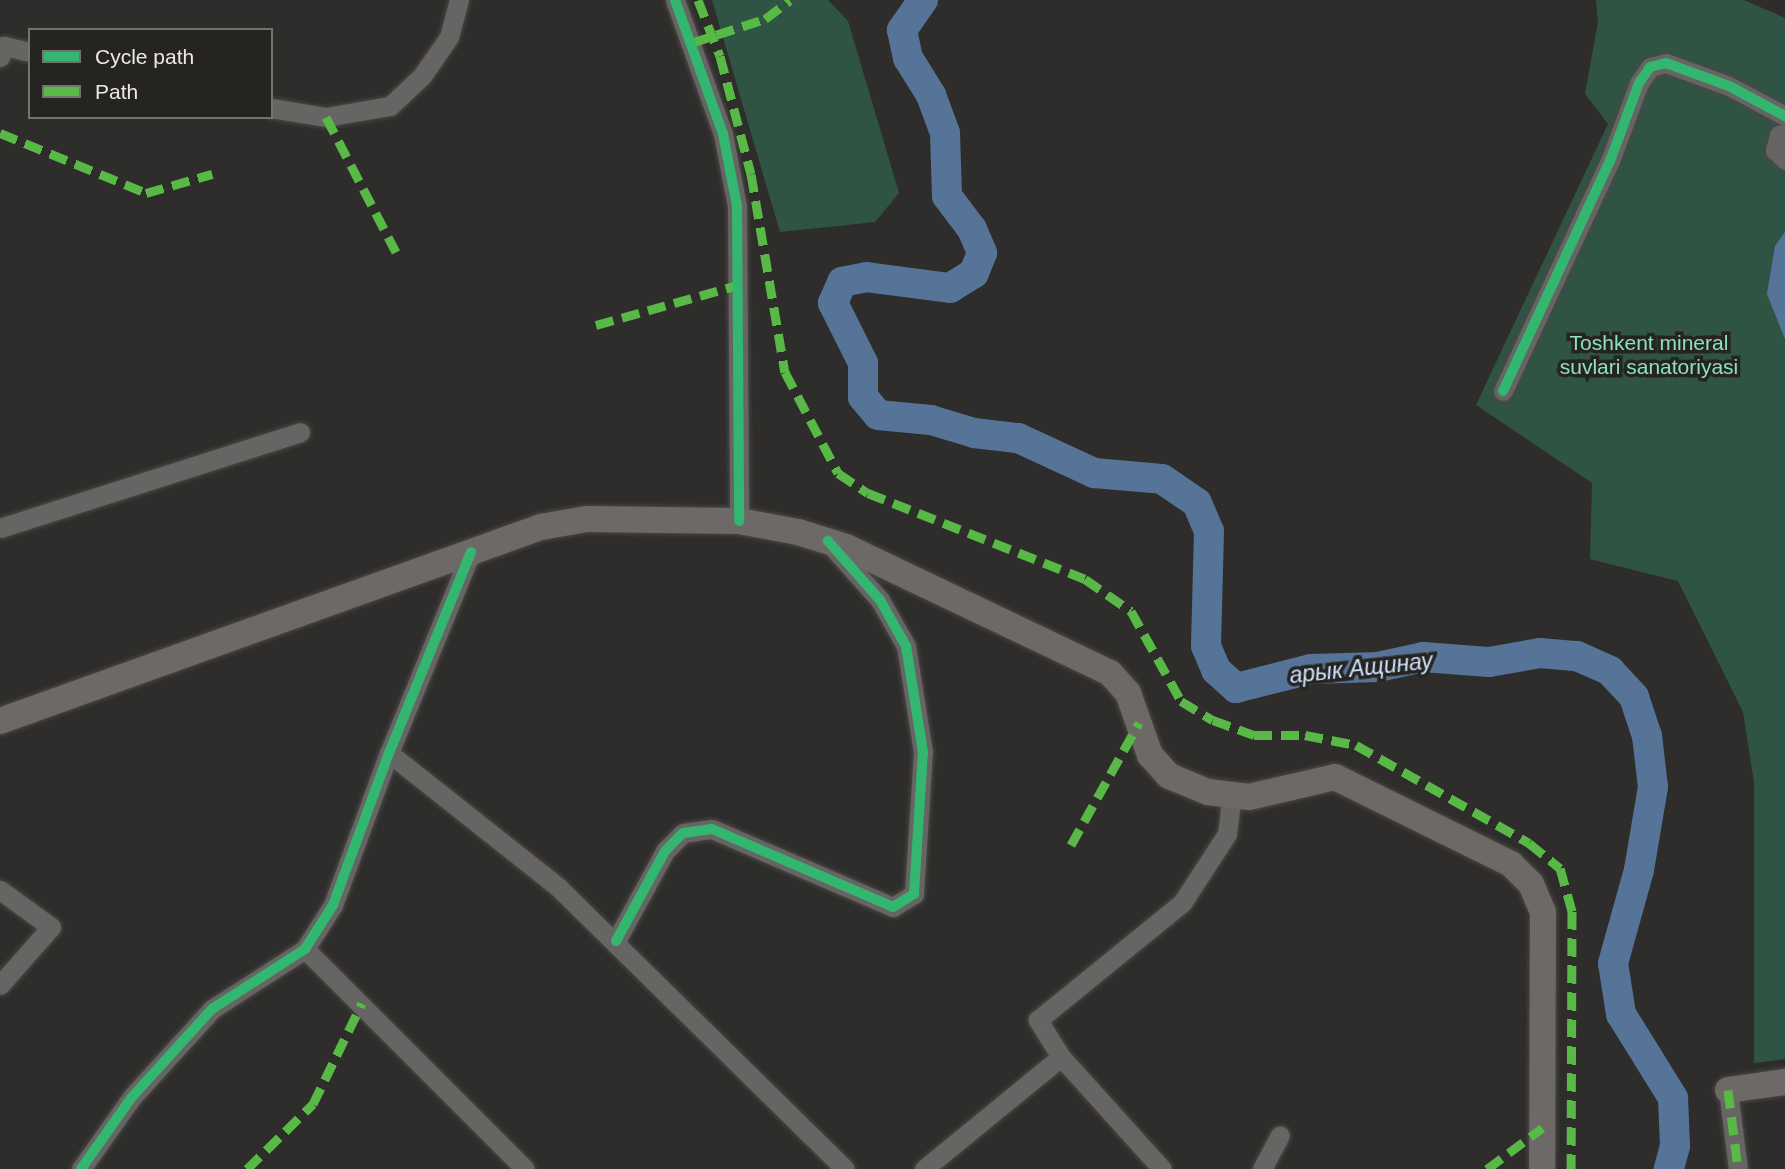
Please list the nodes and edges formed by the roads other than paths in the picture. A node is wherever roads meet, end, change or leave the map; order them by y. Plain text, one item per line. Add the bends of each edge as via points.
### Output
1 (459, 0) edge
2 (675, 0) edge
3 (28, 52) edge
4 (0, 57) edge
5 (273, 108) edge
6 (1785, 116) edge
7 (1785, 133) edge
8 (1785, 160) edge
9 (1503, 391) dead end
10 (300, 432) dead end
11 (739, 521) junction
12 (0, 528) edge
13 (828, 541) junction
14 (471, 552) junction
15 (0, 721) edge
16 (389, 753) junction
17 (1232, 795) junction
18 (0, 890) edge
19 (616, 941) junction
20 (305, 949) junction
21 (0, 985) edge
22 (1061, 1057) junction
23 (1785, 1082) edge
24 (1728, 1090) joint
25 (1280, 1135) dead end
26 (519, 1167) edge
27 (80, 1169) edge
28 (845, 1169) edge
29 (923, 1169) edge
30 (1162, 1169) edge
31 (1262, 1169) edge
32 (1542, 1169) edge
33 (1738, 1169) edge

1 - 5 street via 449,37 422,76 390,106 326,117
2 - 11 street via 723,134 737,206
3 - 4 street via 4,46
6 - 9 street via 1729,86 1665,63 1650,67
7 - 8 street via 1779,135 1775,150
10 - 12 street
11 - 13 main road
11 - 14 main road via 587,519 541,527
13 - 17 main road via 1110,673 1128,693 1150,755 1169,776 1208,792
13 - 19 street via 880,600 906,646 923,752 914,894 893,907 712,829 683,834 665,851
14 - 15 main road
14 - 16 street
16 - 19 street via 480,822
16 - 20 street via 333,905
17 - 22 street via 1227,834 1182,903 1038,1020
17 - 32 main road via 1249,797 1335,777 1511,864 1531,884 1543,912
18 - 21 street via 51,927
19 - 28 street
20 - 26 street
20 - 27 street via 212,1009 132,1097
22 - 29 street
22 - 30 street
23 - 24 main road
24 - 33 street
25 - 31 street

